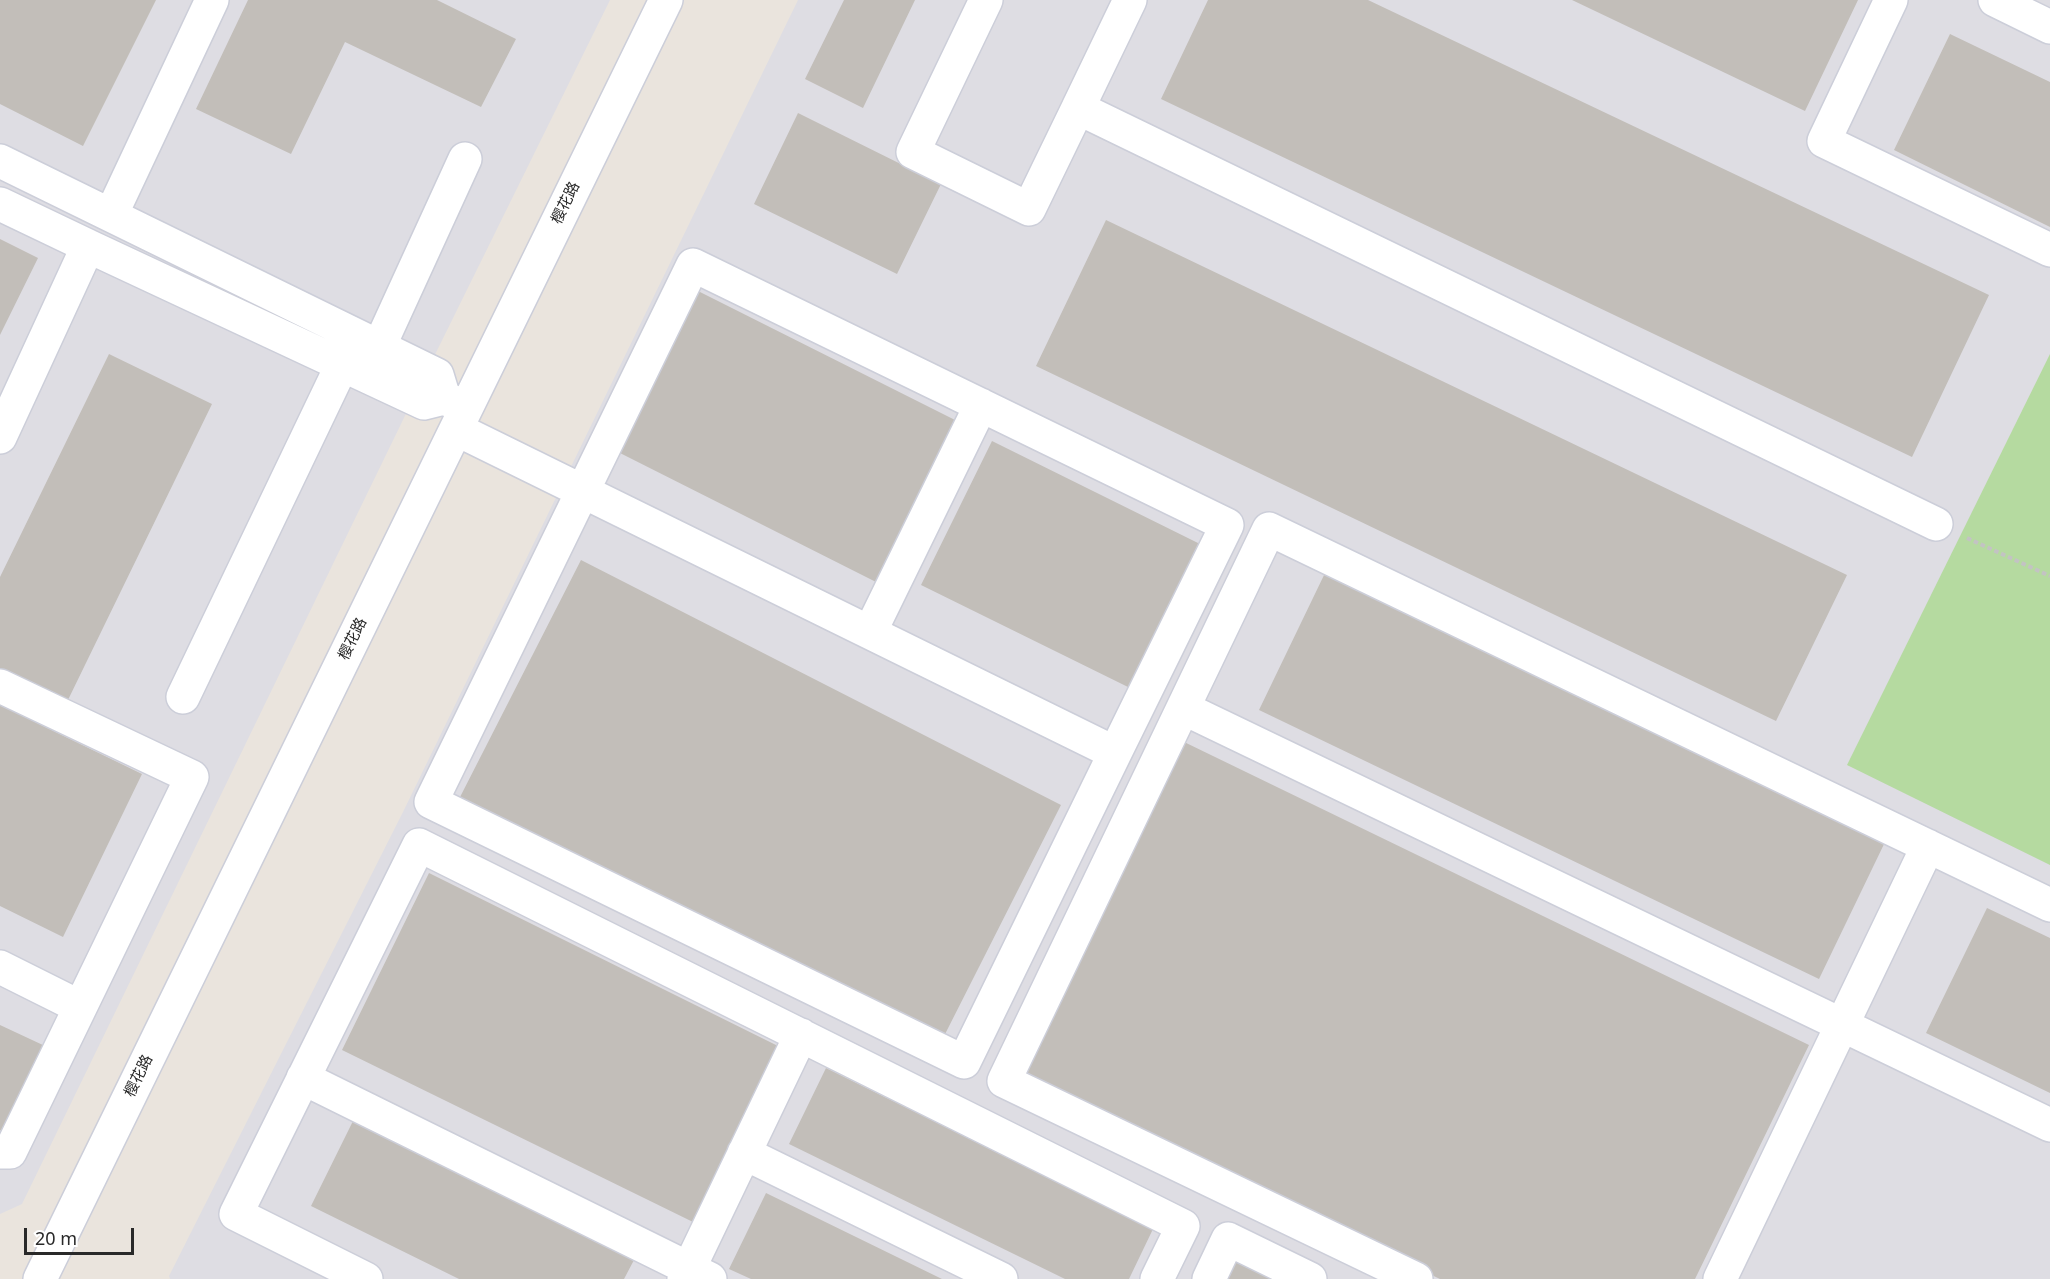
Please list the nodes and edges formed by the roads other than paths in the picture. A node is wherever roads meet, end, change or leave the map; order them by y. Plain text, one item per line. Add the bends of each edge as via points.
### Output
1 (212, 0) edge
2 (666, 0) edge
3 (986, 0) edge
4 (1130, 0) edge
5 (1891, 0) edge
6 (1995, 0) edge
7 (2050, 27) edge
8 (1078, 108) junction
9 (465, 159) dead end
10 (0, 161) edge
11 (0, 204) edge
12 (111, 215) junction
13 (88, 246) junction
14 (2050, 250) edge
15 (379, 347) junction
16 (342, 365) junction
17 (981, 405) junction
18 (455, 411) junction
19 (0, 437) edge
20 (582, 491) junction
21 (1936, 524) road end
22 (870, 633) junction
23 (0, 686) edge
24 (183, 697) dead end
25 (1183, 708) junction
26 (1115, 753) junction
27 (1928, 846) junction
28 (2050, 904) edge
29 (0, 967) edge
30 (80, 1007) junction
31 (1842, 1025) junction
32 (801, 1035) junction
33 (303, 1078) junction
34 (2050, 1125) edge
35 (0, 1152) edge
36 (744, 1154) junction
37 (694, 1275) edge
38 (40, 1279) edge
39 (366, 1279) edge
40 (1001, 1279) edge
41 (1157, 1279) edge
42 (1209, 1279) edge
43 (1310, 1279) edge
44 (1416, 1279) edge
45 (1720, 1279) edge

1 - 12 street
2 - 18 street, 樱花路
3 - 8 street via 913,152 1029,209
4 - 8 street
5 - 14 street via 1824,141
6 - 7 street
8 - 21 street
9 - 15 street
10 - 12 street
11 - 13 street
12 - 15 street
13 - 16 street
13 - 19 street
15 - 18 street via 437,375
16 - 18 street via 424,403
16 - 24 street
17 - 20 street via 693,264
17 - 22 street
17 - 26 street via 1227,525
18 - 20 street
18 - 38 street, 樱花路
20 - 22 street
20 - 26 street via 431,802 964,1062
22 - 26 street
23 - 30 street via 192,777
25 - 27 street via 1269,529
25 - 31 street
25 - 44 street via 1004,1081
27 - 28 street
27 - 31 street
29 - 30 street
30 - 35 street via 10,1152
31 - 34 street
31 - 45 street
32 - 33 street via 420,845
32 - 36 street
32 - 41 street via 1183,1226
33 - 37 street
33 - 39 street via 236,1214
36 - 37 street
36 - 40 street
42 - 43 street via 1228,1239

